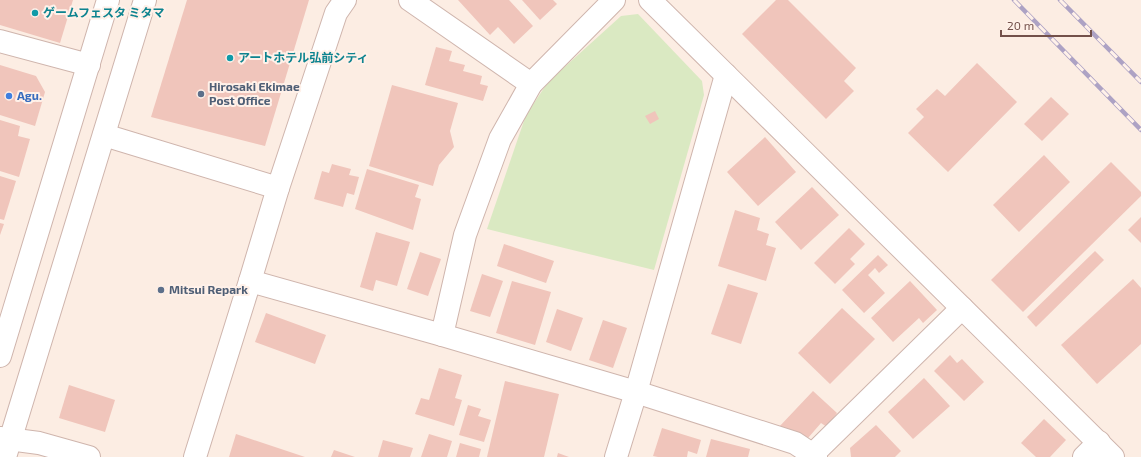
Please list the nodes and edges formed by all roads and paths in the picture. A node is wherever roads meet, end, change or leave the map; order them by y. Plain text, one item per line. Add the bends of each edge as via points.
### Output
1 (108, 0) edge
2 (145, 0) edge
3 (345, 0) edge
4 (410, 0) edge
5 (614, 0) edge
6 (650, 0) edge
7 (0, 41) edge
8 (89, 65) junction
9 (726, 75) junction
10 (531, 84) junction
11 (104, 135) junction
12 (278, 188) junction
13 (250, 281) junction
14 (962, 308) junction
15 (442, 335) junction
16 (0, 356) edge
17 (636, 392) junction
18 (5, 445) edge
19 (1099, 452) edge
20 (814, 456) edge
21 (89, 457) edge
22 (195, 457) edge
23 (616, 457) edge

1 - 8 street
2 - 11 street
3 - 12 street via 336,13
4 - 10 street
5 - 10 street
6 - 9 street
7 - 8 street
8 - 16 street
9 - 14 street
9 - 17 street
10 - 15 street via 500,139 465,235
11 - 12 street
11 - 18 street
12 - 13 street
13 - 15 street
13 - 22 street
14 - 19 street
14 - 20 street
15 - 17 street
17 - 20 street via 795,443
17 - 23 street
18 - 21 street via 39,443

